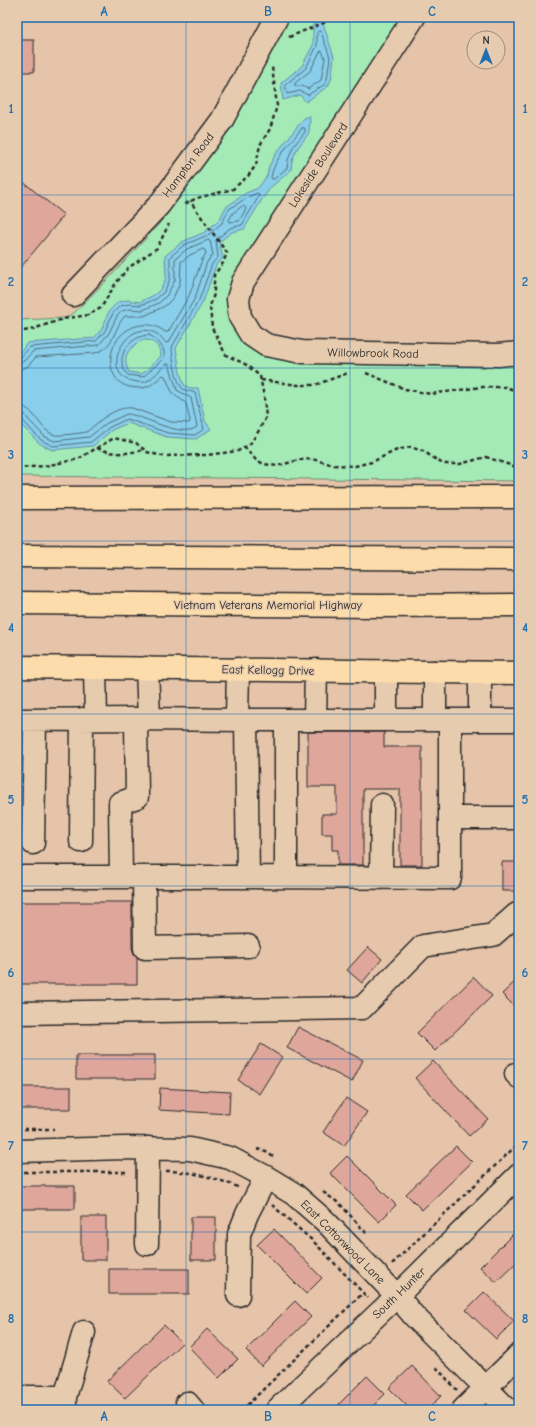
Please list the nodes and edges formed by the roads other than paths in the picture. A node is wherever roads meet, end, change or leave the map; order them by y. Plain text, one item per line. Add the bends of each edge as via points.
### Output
1 (277, 17) edge
2 (414, 17) edge
3 (74, 295) dead end
4 (240, 317) joint
5 (519, 353) edge
6 (519, 497) edge
7 (17, 498) edge
8 (17, 556) edge
9 (519, 559) edge
10 (17, 603) edge
11 (519, 605) edge
12 (381, 606) junction
13 (519, 611) edge
14 (17, 667) edge
15 (95, 668) junction
16 (147, 668) junction
17 (238, 670) junction
18 (316, 670) junction
19 (386, 671) junction
20 (435, 672) junction
21 (480, 673) junction
22 (519, 673) edge
23 (89, 719) junction
24 (143, 719) junction
25 (26, 720) edge
26 (241, 720) junction
27 (286, 720) junction
28 (315, 720) junction
29 (386, 720) junction
30 (442, 720) junction
31 (480, 720) junction
32 (519, 720) edge
33 (382, 805) dead end
34 (450, 818) junction
35 (519, 818) edge
36 (81, 841) dead end
37 (33, 843) dead end
38 (17, 876) edge
39 (121, 877) junction
40 (144, 877) junction
41 (248, 877) junction
42 (286, 877) junction
43 (381, 878) junction
44 (519, 914) edge
45 (248, 946) dead end
46 (17, 1013) edge
47 (148, 1148) junction
48 (17, 1151) edge
49 (519, 1175) edge
50 (261, 1186) junction
51 (147, 1244) dead end
52 (238, 1295) dead end
53 (397, 1296) junction
54 (84, 1332) dead end
55 (519, 1355) edge
56 (486, 1388) junction
57 (17, 1398) edge
58 (65, 1403) edge
59 (466, 1406) edge
60 (277, 1410) edge
61 (508, 1410) edge

1 - 3 street, Hampton Road via 222,120 159,205
2 - 4 street, Lakeside Boulevard via 243,282 238,299
4 - 5 street, Willowbrook Road via 251,335 266,345 302,352 498,355
6 - 7 main road
8 - 9 main road
10 - 12 main road, Vietnam Veterans Memorial Highway
11 - 12 main road, Vietnam Veterans Memorial Highway
12 - 13 main road
14 - 15 main road, East Kellogg Drive
15 - 16 main road, East Kellogg Drive
15 - 23 street
16 - 17 main road, East Kellogg Drive
16 - 24 street
17 - 18 main road, East Kellogg Drive
17 - 26 street
18 - 19 main road, East Kellogg Drive
18 - 28 street
19 - 20 main road, East Kellogg Drive
19 - 29 street
20 - 21 main road, East Kellogg Drive
20 - 30 street
21 - 22 main road, East Kellogg Drive
21 - 31 street
23 - 24 street
23 - 25 street
23 - 36 street
24 - 26 street
24 - 39 street via 137,797 120,803
25 - 37 street
26 - 27 street
26 - 41 street
27 - 28 street
27 - 42 street
28 - 29 street
29 - 30 street
30 - 31 street
30 - 34 street
31 - 32 street
33 - 43 street
34 - 35 street
34 - 43 street via 450,878
38 - 39 street
39 - 40 street
40 - 41 street
40 - 45 street via 145,948
41 - 42 street
42 - 43 street
44 - 46 street via 493,935 423,946 362,1008
47 - 48 street, East Cottonwood Lane
47 - 50 street, East Cottonwood Lane via 190,1150 230,1158
47 - 51 street
49 - 53 street, South Hunter
50 - 52 street via 239,1234
50 - 53 street, East Cottonwood Lane via 294,1194 325,1221
53 - 56 street, East Cottonwood Lane
53 - 60 street, South Hunter
54 - 58 street
55 - 56 street
56 - 59 street
56 - 61 street, East Cottonwood Lane
57 - 58 street

